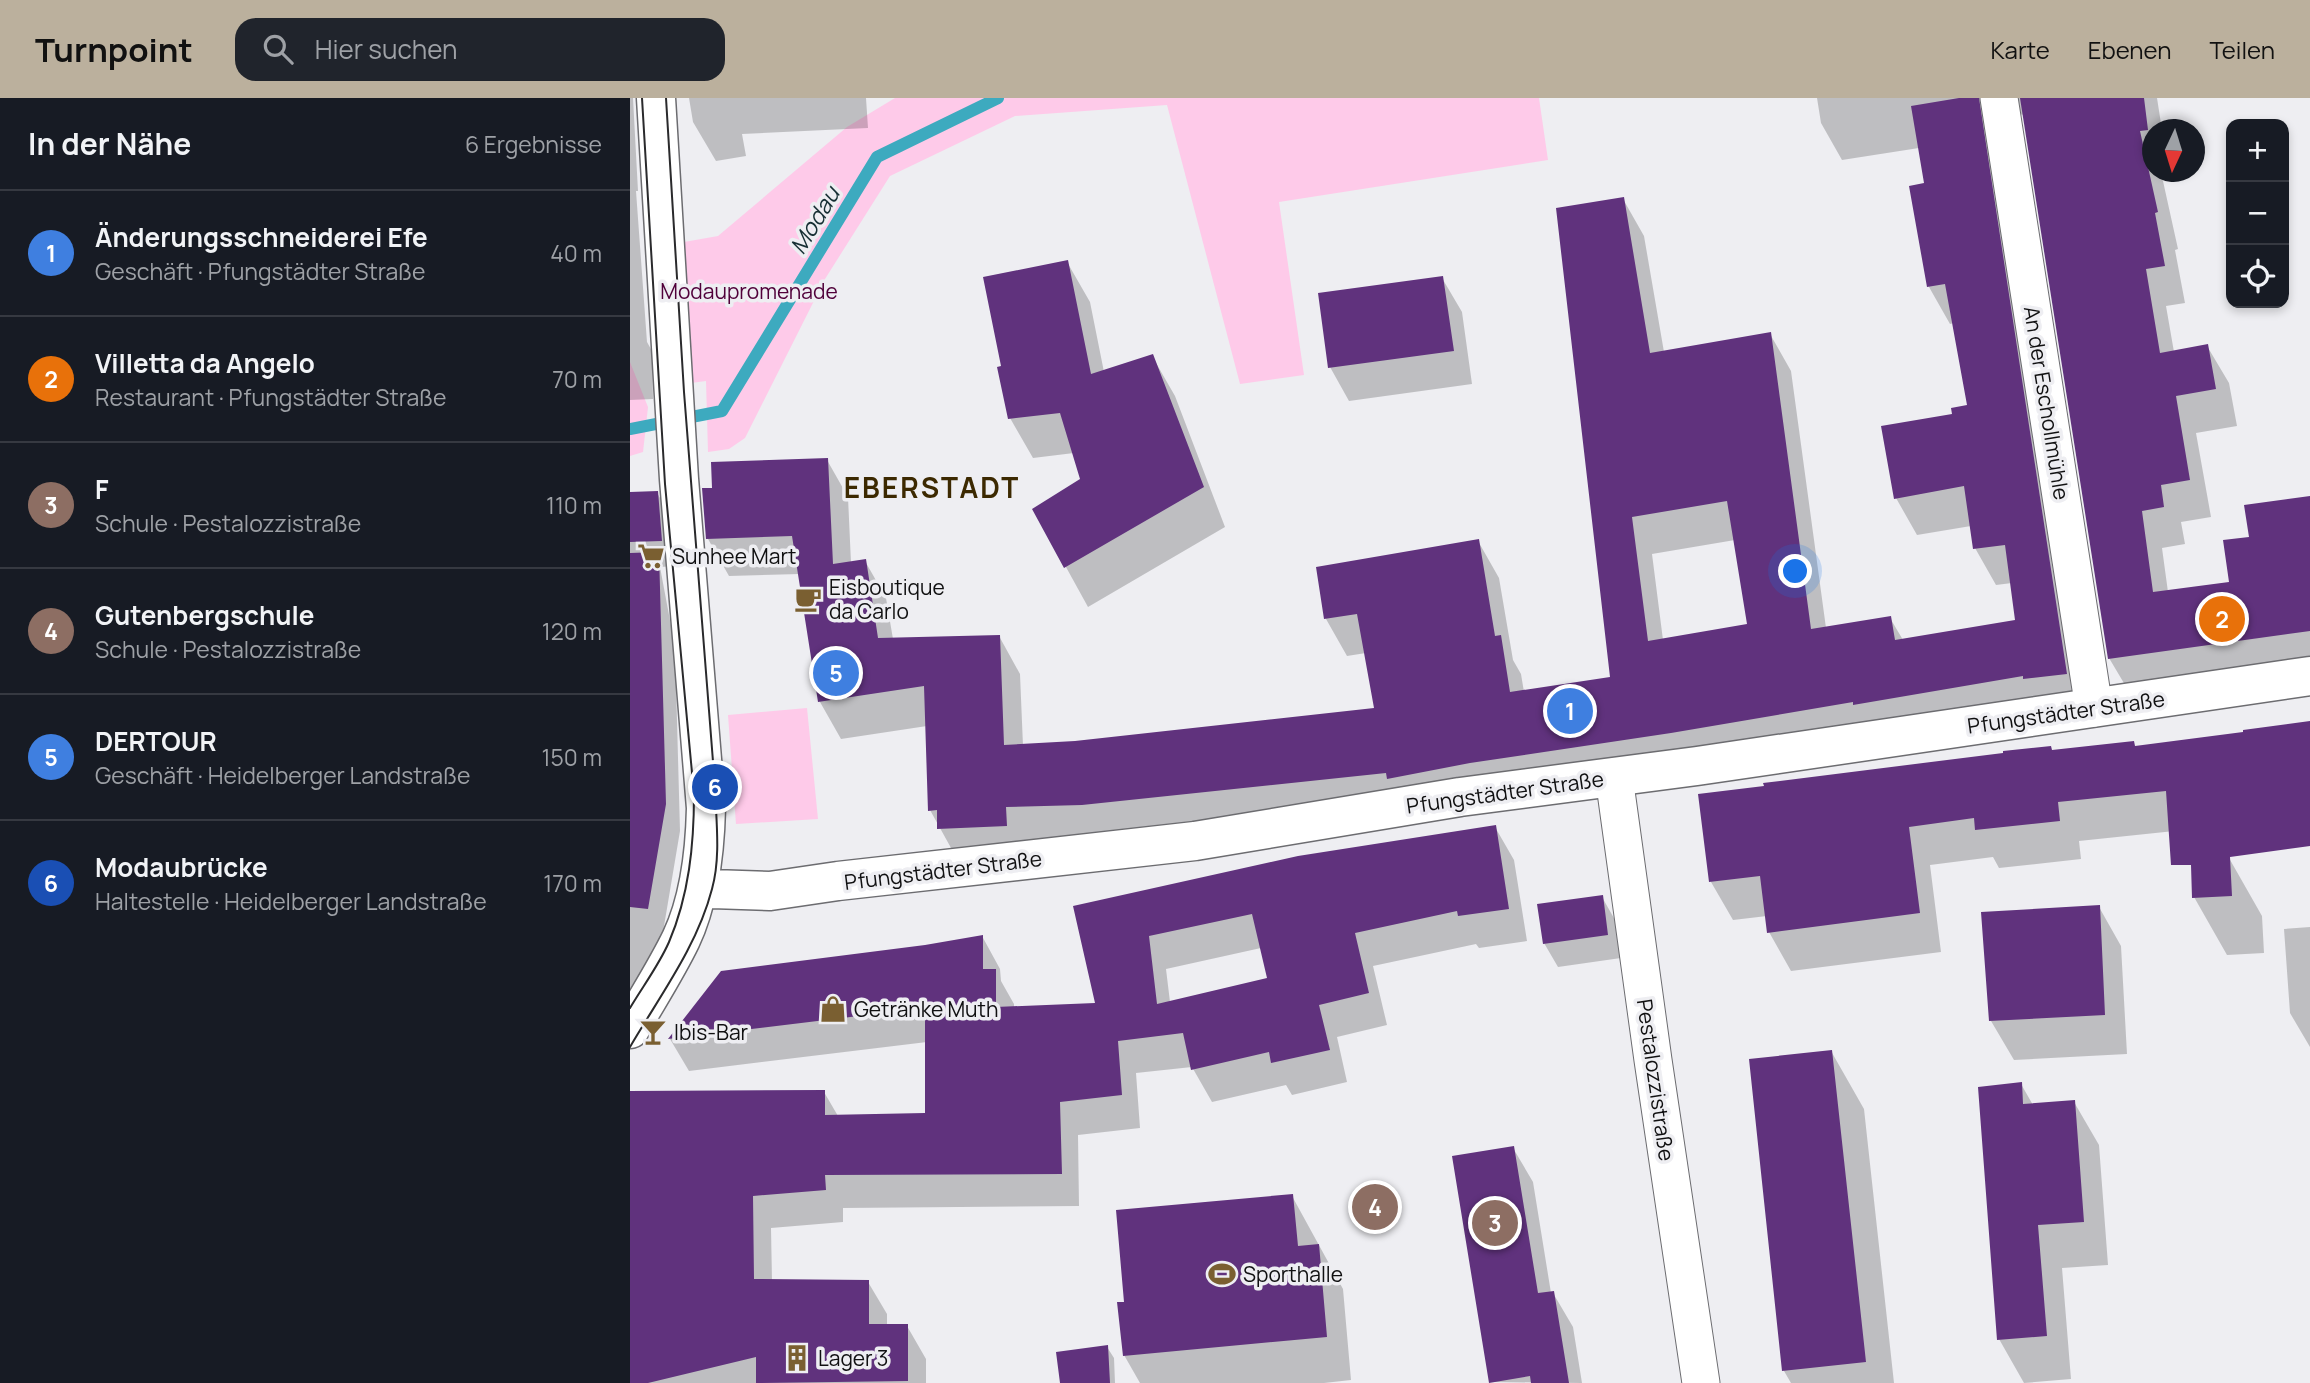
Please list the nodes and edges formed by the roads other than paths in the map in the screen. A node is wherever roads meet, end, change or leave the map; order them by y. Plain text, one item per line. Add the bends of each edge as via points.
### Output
1 (656, 98) edge
2 (1999, 98) edge
3 (2310, 676) edge
4 (2094, 708) junction
5 (1615, 777) junction
6 (698, 886) junction
7 (630, 1029) edge
8 (1701, 1383) edge

1 - 6 street via 678,462 706,808
2 - 4 street, An der Eschollmühle
3 - 4 street, Pfungstädter Straße
4 - 5 street, Pfungstädter Straße
5 - 6 street, Pfungstädter Straße via 1460,797 1195,841 770,891
5 - 8 street, Pestalozzistraße
6 - 7 street via 682,937

